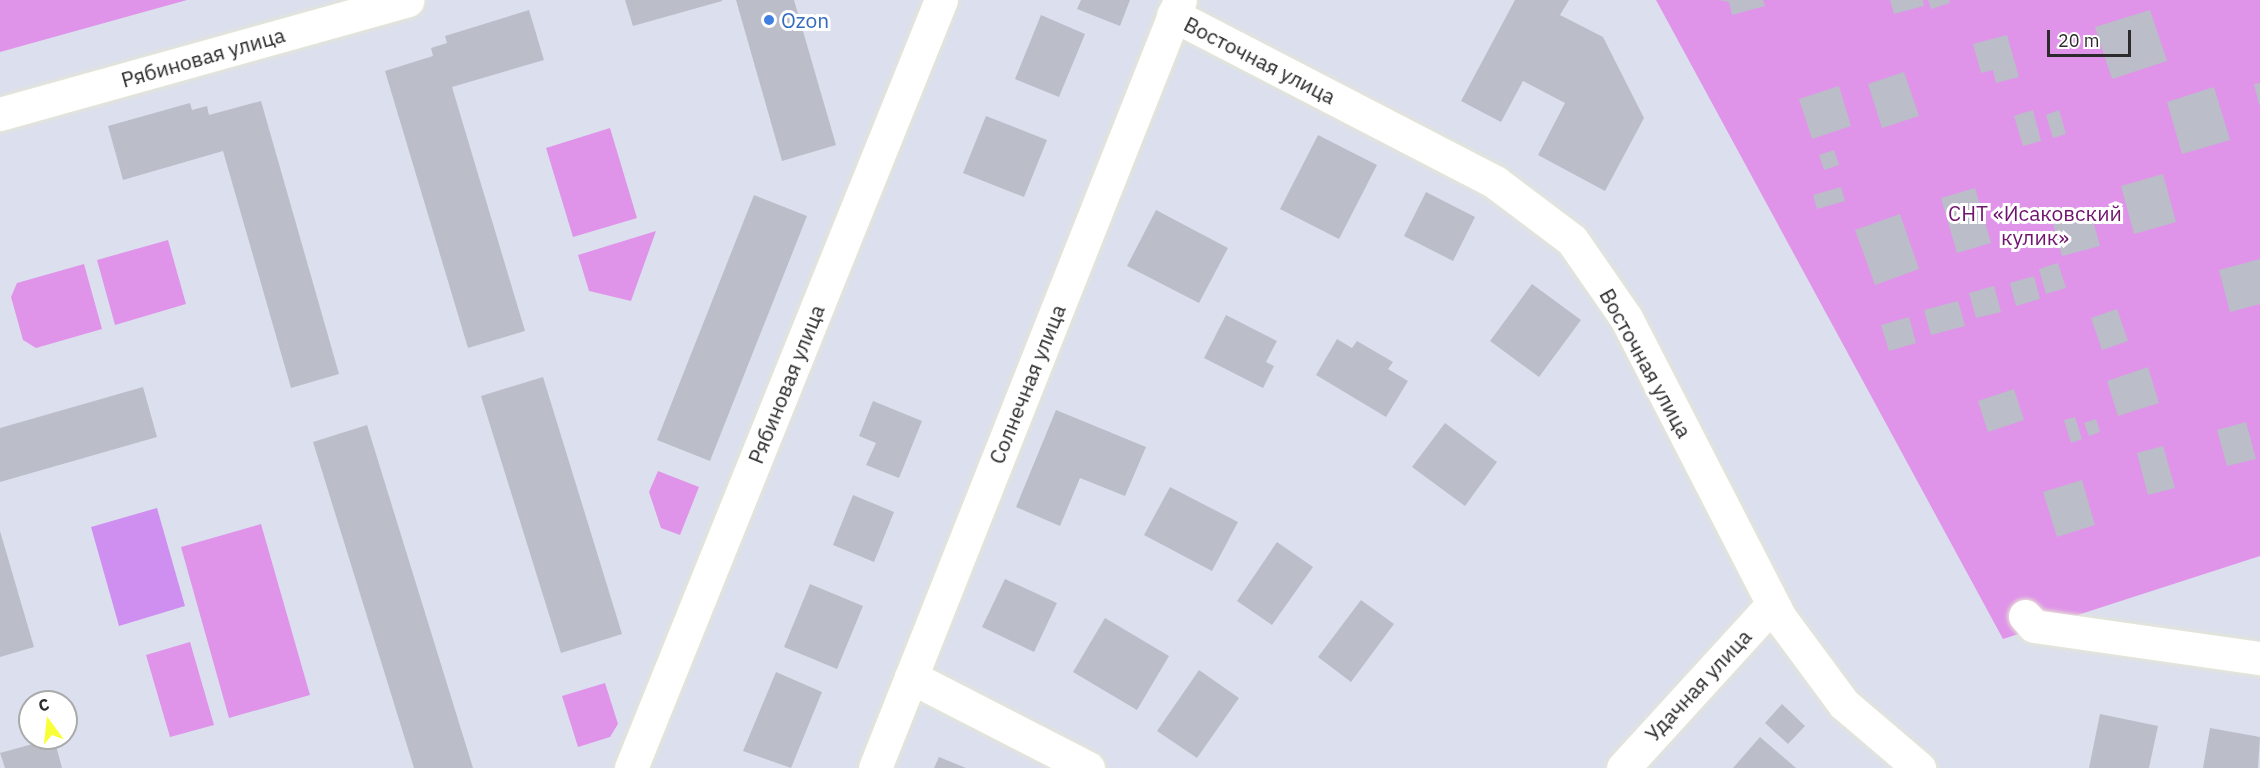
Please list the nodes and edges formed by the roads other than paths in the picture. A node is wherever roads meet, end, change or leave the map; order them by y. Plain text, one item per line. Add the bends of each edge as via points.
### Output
1 (407, 0) edge
2 (941, 0) edge
3 (1176, 8) edge
4 (0, 114) edge
5 (1773, 604) junction
6 (2025, 616) dead end
7 (2260, 658) edge
8 (911, 677) junction
9 (631, 768) edge
10 (875, 768) edge
11 (1088, 768) edge
12 (1623, 768) edge
13 (1918, 768) edge

1 - 4 street, Рябиновая улица
2 - 9 street, Рябиновая улица
3 - 5 street, Восточная улица via 1495,182 1572,240 1626,318
3 - 8 street, Солнечная улица
5 - 12 street, Удачная улица
5 - 13 street, Восточная улица via 1844,705
6 - 7 street via 2034,626
8 - 10 street, Солнечная улица
8 - 11 street

